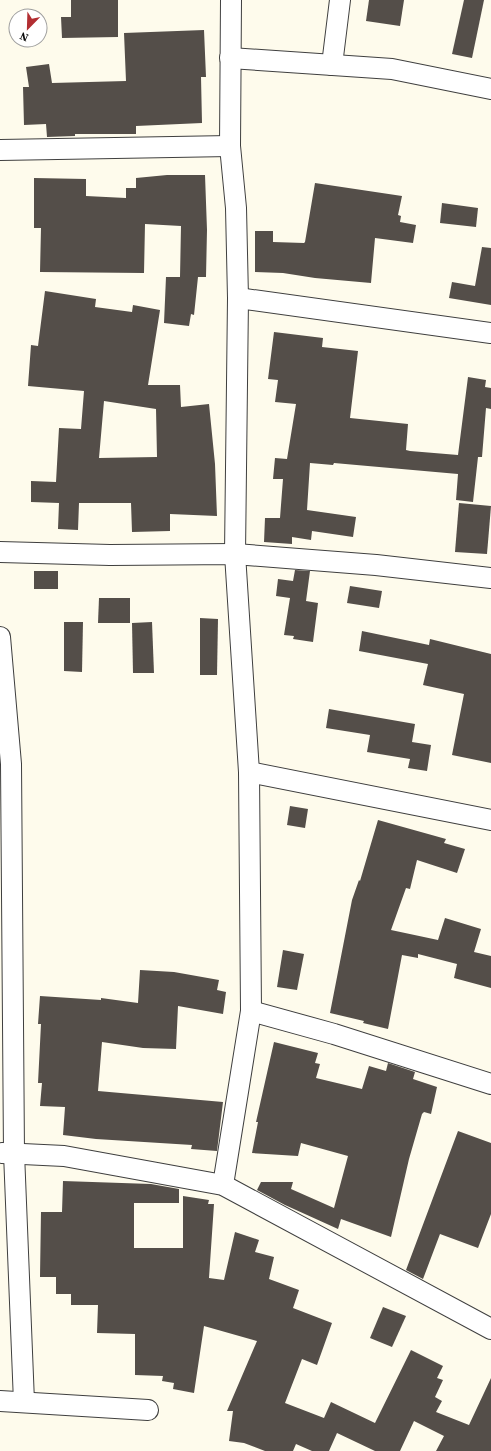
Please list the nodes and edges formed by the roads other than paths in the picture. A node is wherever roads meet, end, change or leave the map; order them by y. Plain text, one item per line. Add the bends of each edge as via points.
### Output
1 (231, 0) edge
2 (340, 0) edge
3 (230, 58) junction
4 (332, 65) junction
5 (491, 89) edge
6 (230, 146) junction
7 (0, 150) edge
8 (238, 298) junction
9 (491, 333) edge
10 (0, 552) edge
11 (235, 554) junction
12 (491, 578) edge
13 (0, 637) edge
14 (249, 772) junction
15 (6, 813) edge
16 (491, 820) edge
17 (251, 1011) junction
18 (491, 1084) edge
19 (7, 1153) edge
20 (223, 1185) junction
21 (491, 1328) edge
22 (0, 1401) edge
23 (24, 1402) junction
24 (148, 1410) dead end

1 - 3 street
2 - 4 street
3 - 4 street
3 - 6 street
4 - 5 street via 392,68
6 - 7 street
6 - 8 street via 236,208
8 - 9 street
8 - 11 street
10 - 11 street via 110,555
11 - 12 street via 376,565
11 - 14 street
13 - 15 street via 11,764
14 - 16 street
14 - 17 street
15 - 19 street
17 - 18 street via 334,1034
17 - 20 street
19 - 20 street via 64,1156
19 - 23 street
20 - 21 street
22 - 23 street
23 - 24 street

